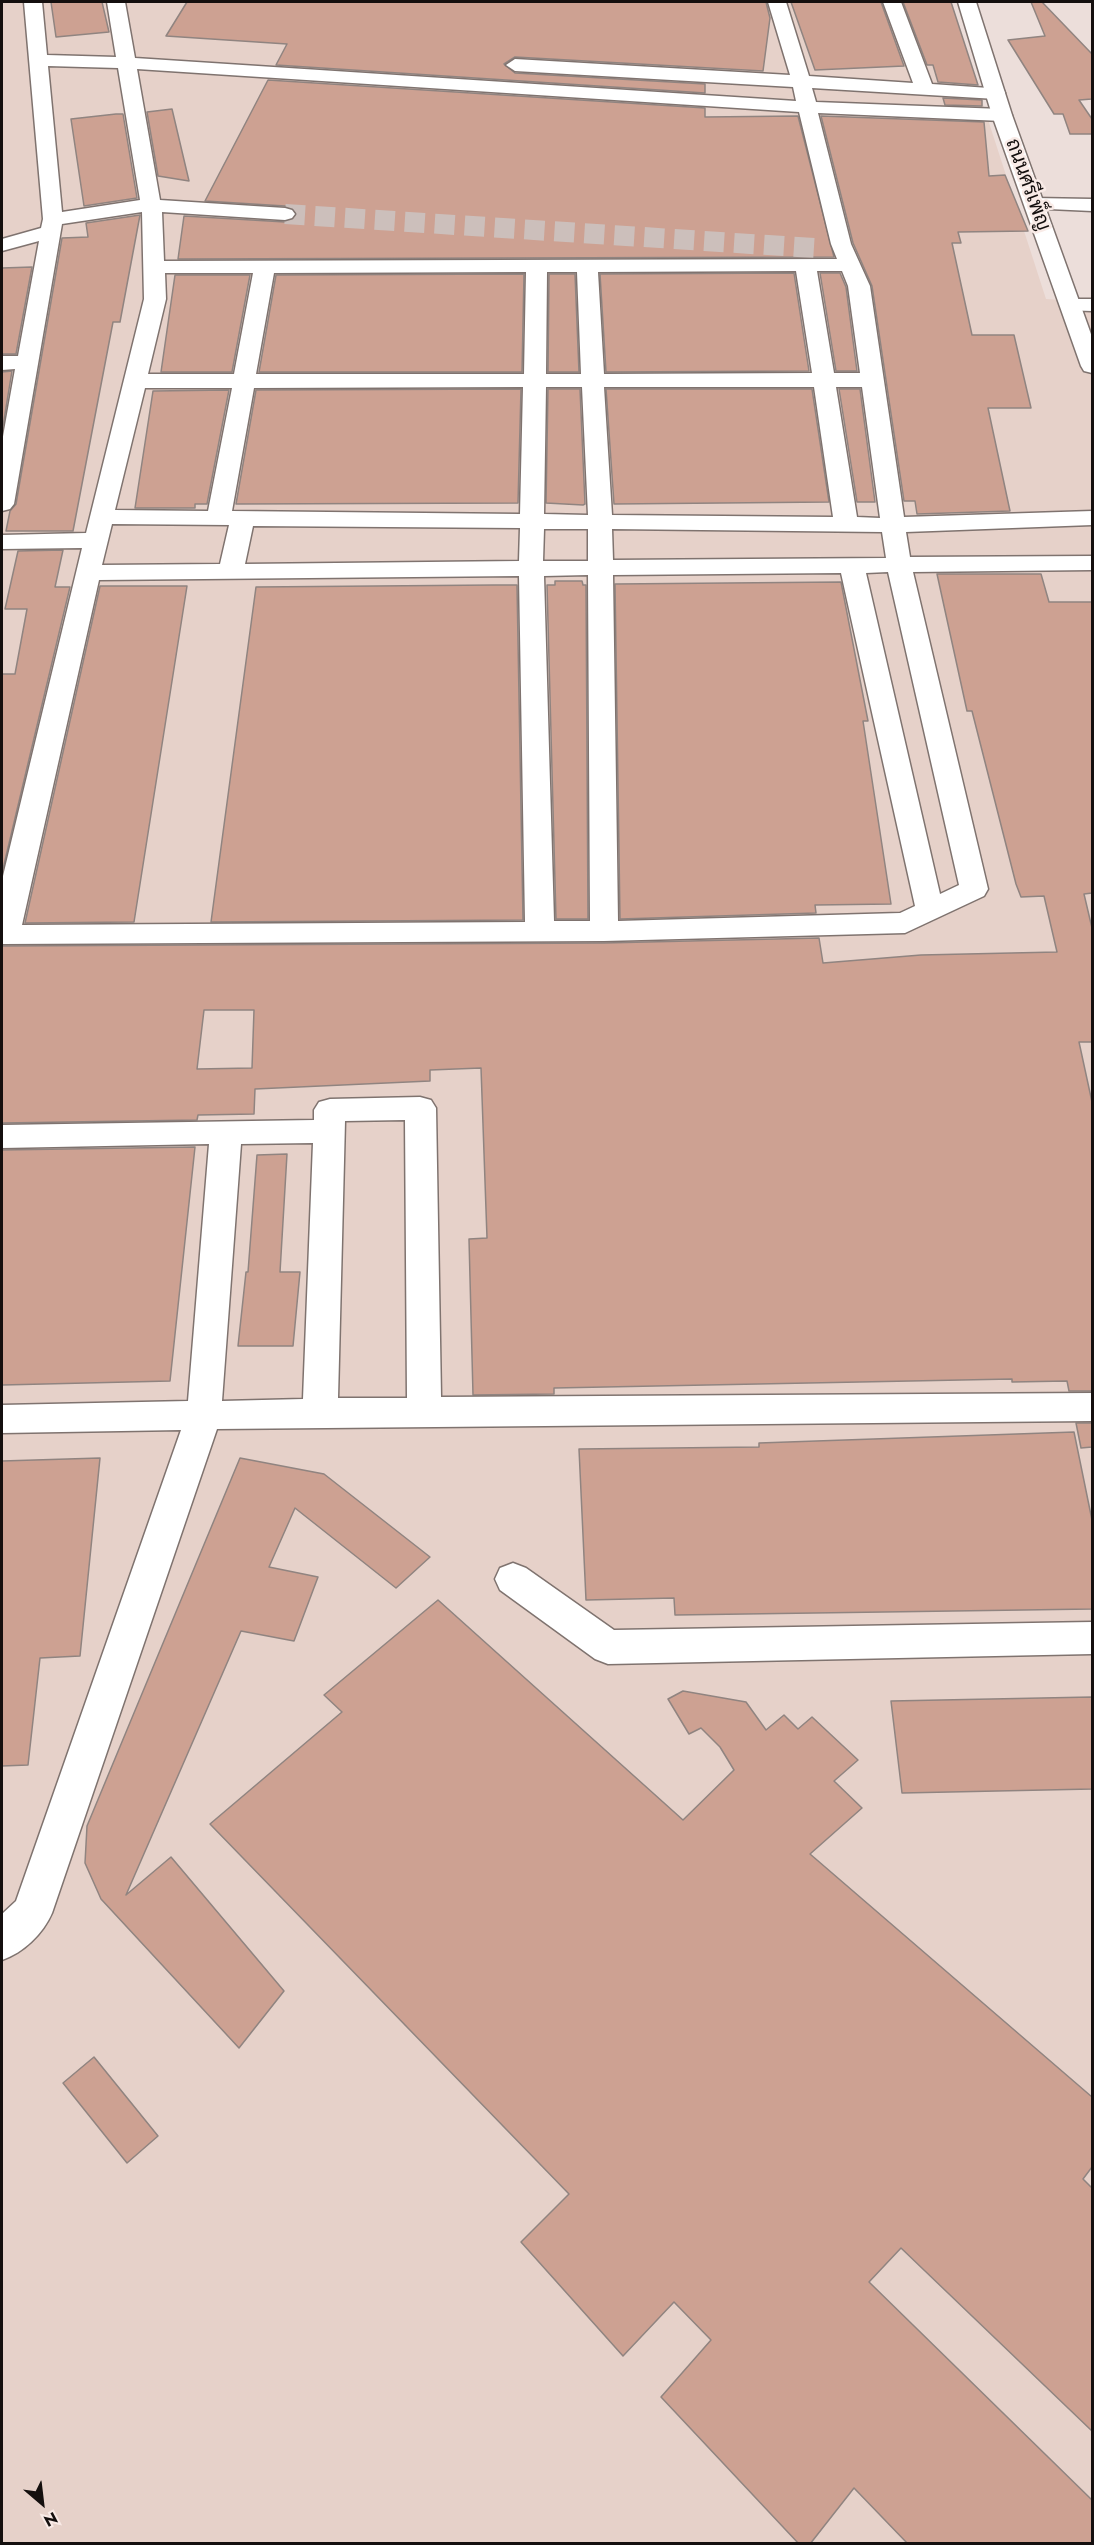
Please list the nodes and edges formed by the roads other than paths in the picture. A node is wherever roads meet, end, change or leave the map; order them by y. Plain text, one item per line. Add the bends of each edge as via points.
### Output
1 (33, 2) edge
2 (116, 2) edge
3 (777, 2) edge
4 (892, 2) edge
5 (967, 2) edge
6 (80, 43) dead end
7 (147, 45) dead end
8 (117, 50) junction
9 (38, 51) junction
10 (492, 64) dead end
11 (801, 81) junction
12 (924, 88) junction
13 (997, 93) junction
14 (807, 107) junction
15 (1002, 115) junction
16 (1034, 204) junction
17 (1092, 205) edge
18 (150, 206) junction
19 (285, 214) tunnel mouth
20 (53, 225) junction
21 (2, 244) edge
22 (810, 257) junction
23 (846, 258) junction
24 (537, 266) junction
25 (587, 266) junction
26 (154, 267) junction
27 (265, 267) junction
28 (1071, 305) junction
29 (1092, 305) edge
30 (28, 362) junction
31 (2, 363) edge
32 (1092, 366) edge
33 (823, 380) junction
34 (873, 380) junction
35 (135, 381) junction
36 (244, 381) junction
37 (534, 381) junction
38 (594, 381) junction
39 (5, 473) edge
40 (2, 504) edge
41 (230, 518) junction
42 (1092, 518) edge
43 (531, 522) junction
44 (600, 523) junction
45 (846, 524) junction
46 (100, 529) junction
47 (1092, 539) edge
48 (2, 542) edge
49 (896, 544) junction
50 (1092, 563) edge
51 (852, 566) junction
52 (531, 568) junction
53 (599, 568) junction
54 (231, 572) junction
55 (88, 573) junction
56 (930, 911) junction
57 (540, 931) junction
58 (604, 931) junction
59 (329, 1131) junction
60 (226, 1132) junction
61 (2, 1136) edge
62 (1092, 1407) edge
63 (424, 1411) junction
64 (320, 1413) junction
65 (204, 1415) junction
66 (2, 1419) edge
67 (513, 1580) dead end
68 (1092, 1638) edge
69 (2, 1940) edge

1 - 9 main road
2 - 8 main road
3 - 11 main road
4 - 12 main road
5 - 13 main road, ถนนศรีเพ็ญ
6 - 9 main road
7 - 8 main road
8 - 9 main road
8 - 14 main road
8 - 18 main road
9 - 20 main road
10 - 11 main road
11 - 12 main road
11 - 14 main road
12 - 13 main road
13 - 15 main road, ถนนศรีเพ็ญ
14 - 15 main road
14 - 23 main road
15 - 16 main road, ถนนศรีเพ็ญ
16 - 17 main road
16 - 28 main road, ถนนศรีเพ็ญ
18 - 19 main road
18 - 20 main road
18 - 26 main road
20 - 21 main road
20 - 30 main road
22 - 23 main road
22 - 25 main road
22 - 33 main road
23 - 34 main road via 859,286
24 - 25 main road
24 - 27 main road
24 - 37 main road
25 - 38 main road
26 - 27 main road
26 - 35 main road via 155,299
27 - 36 main road
28 - 29 main road
28 - 32 main road, ถนนศรีเพ็ญ
30 - 31 main road
30 - 39 main road
33 - 34 main road
33 - 38 main road
33 - 45 main road
34 - 49 main road
35 - 36 main road
35 - 46 main road
36 - 37 main road
36 - 41 main road
37 - 38 main road
37 - 43 main road
38 - 44 main road
39 - 40 main road
41 - 43 main road
41 - 46 main road
41 - 54 main road
42 - 49 main road
43 - 44 main road
43 - 52 main road
44 - 45 main road
44 - 53 main road
45 - 49 main road
46 - 48 main road
46 - 55 main road
47 - 49 main road
49 - 50 main road
49 - 51 main road
49 - 56 main road via 974,889
51 - 53 main road
51 - 56 main road
52 - 53 main road
52 - 54 main road
52 - 57 main road
53 - 58 main road
54 - 55 main road
55 - 57 main road via 6,936
56 - 58 main road via 905,923
57 - 58 main road
59 - 60 main road
59 - 63 main road via 330,1110 420,1108
59 - 64 main road
60 - 61 main road
60 - 65 main road
62 - 63 main road
63 - 64 main road
64 - 65 main road
65 - 66 main road
65 - 69 main road via 32,1913
67 - 68 main road via 608,1647

